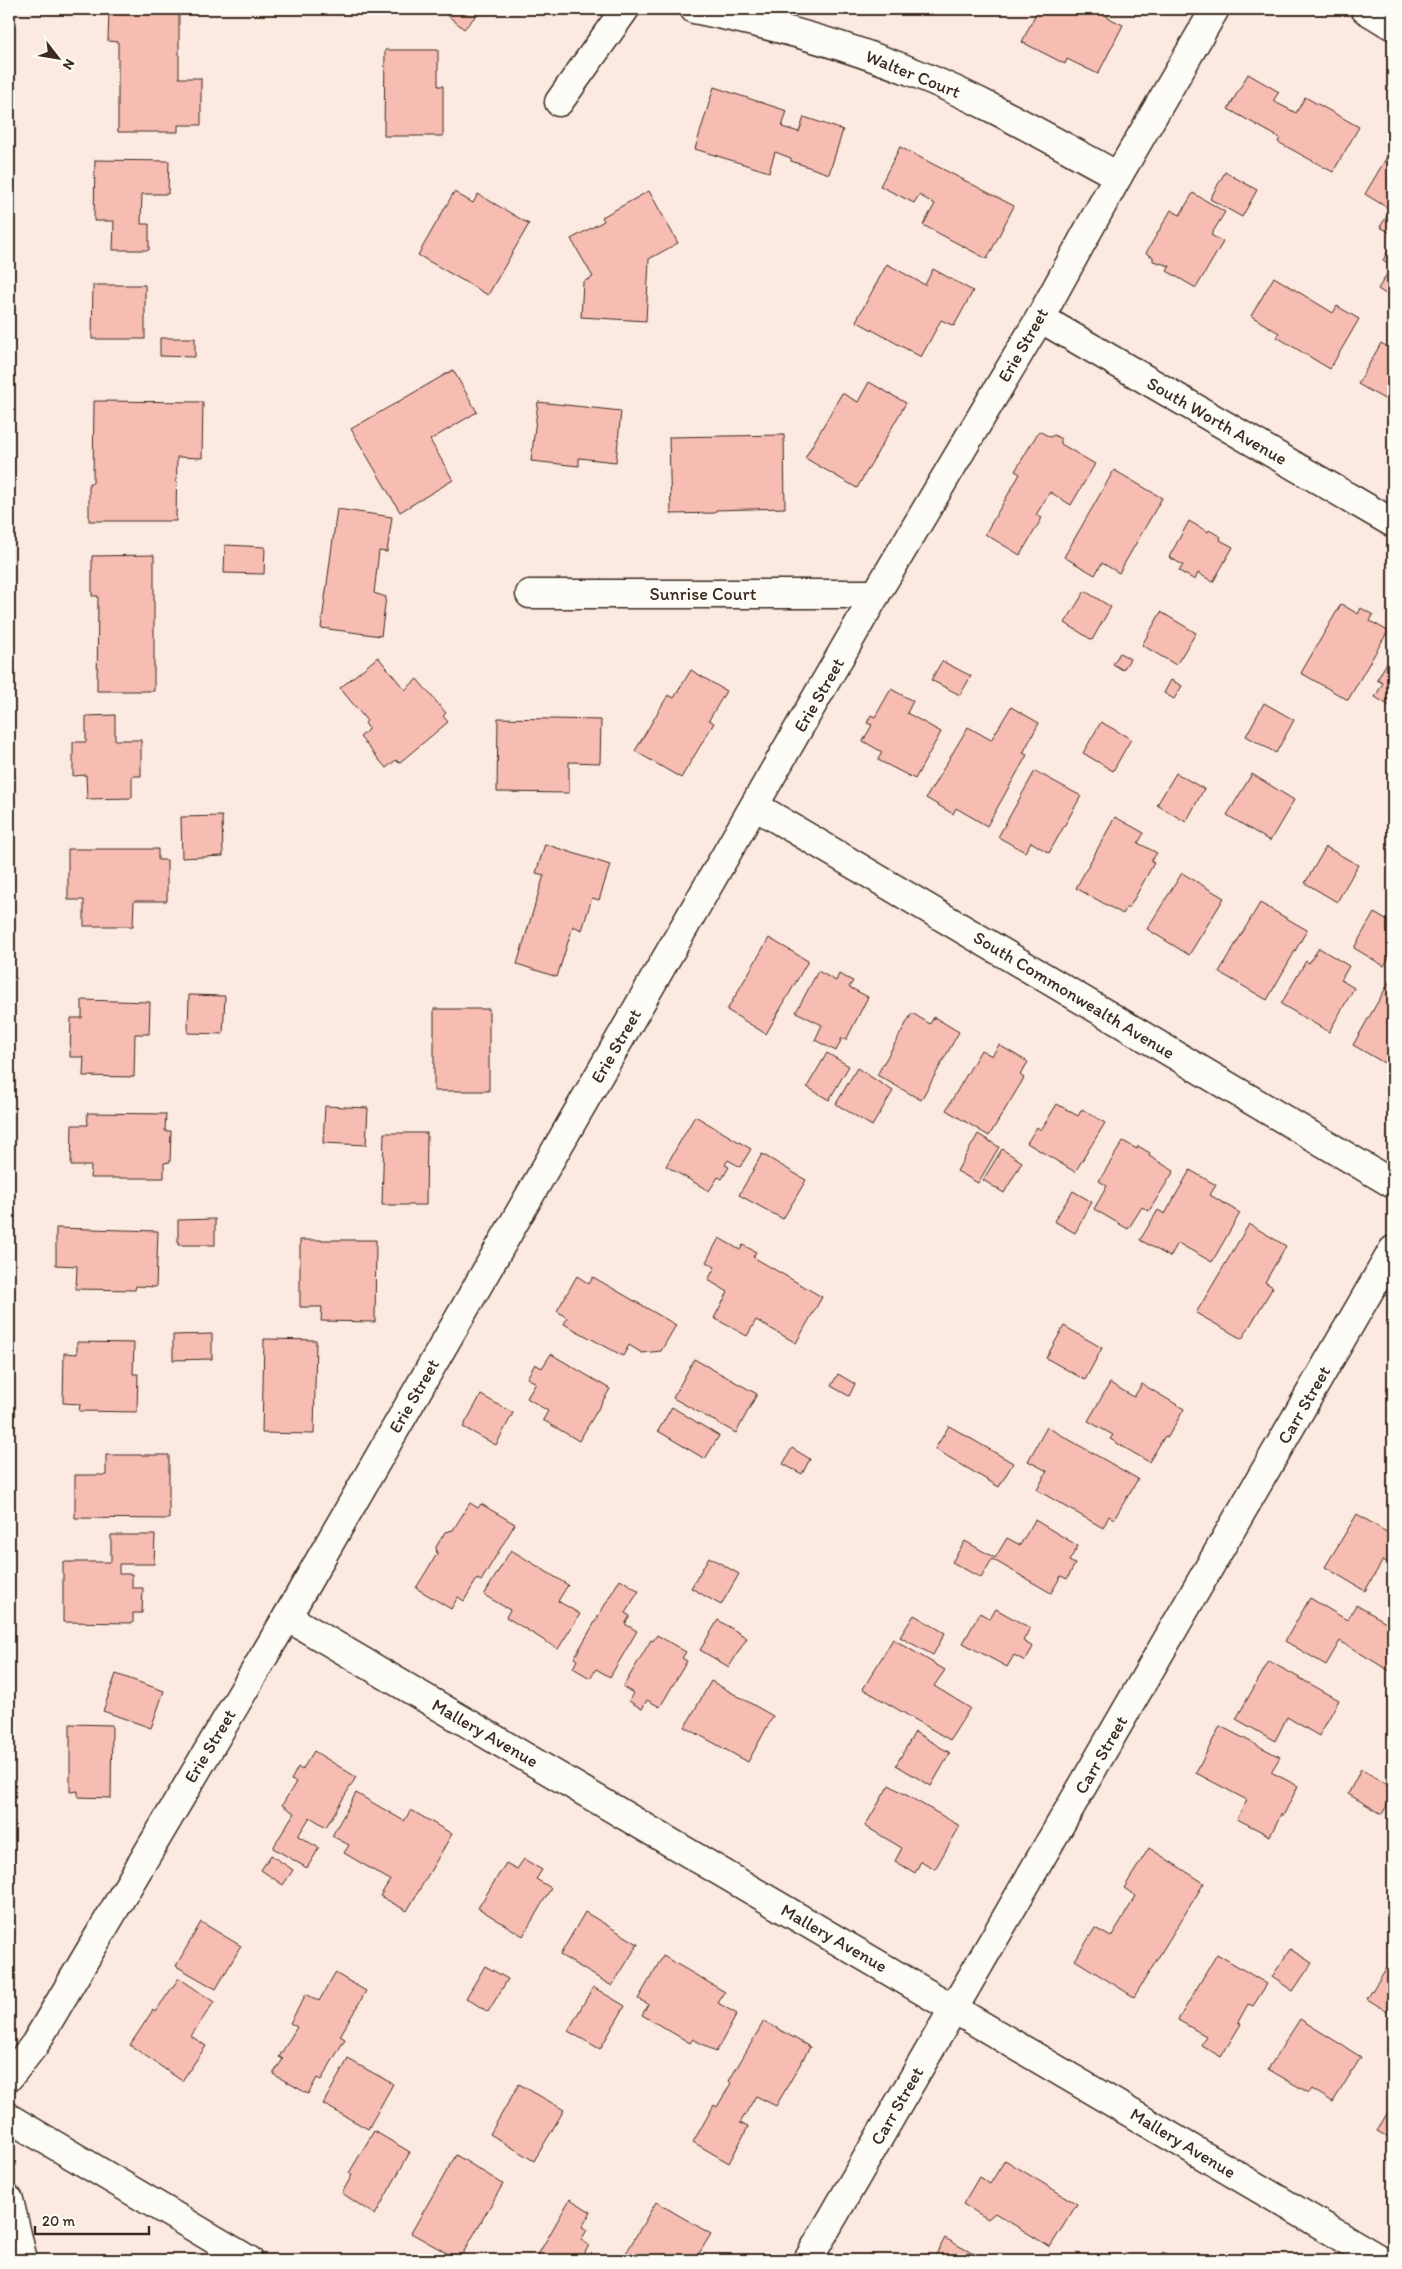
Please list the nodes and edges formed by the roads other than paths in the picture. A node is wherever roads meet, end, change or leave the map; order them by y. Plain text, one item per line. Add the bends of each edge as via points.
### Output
1 (624, 9) edge
2 (694, 9) edge
3 (1215, 9) edge
4 (1365, 9) edge
5 (1393, 26) edge
6 (559, 102) dead end
7 (1118, 176) junction
8 (1040, 318) junction
9 (1393, 524) edge
10 (530, 594) dead end
11 (876, 594) junction
12 (755, 806) junction
13 (1393, 1184) edge
14 (1393, 1250) edge
15 (287, 1618) junction
16 (954, 2008) junction
17 (9, 2077) edge
18 (9, 2118) edge
19 (9, 2200) edge
20 (23, 2260) edge
21 (249, 2260) edge
22 (808, 2260) edge
23 (1380, 2260) edge

1 - 6 street
2 - 7 street, Walter Court via 791,31 916,73 995,110
3 - 7 street, Erie Street
4 - 5 street
7 - 8 street, Erie Street
8 - 9 street, South Worth Avenue
8 - 11 street, Erie Street
10 - 11 street, Sunrise Court
11 - 12 street, Erie Street
12 - 13 street, South Commonwealth Avenue
12 - 15 street, Erie Street
14 - 16 street, Carr Street
15 - 16 street, Mallery Avenue
15 - 17 street, Erie Street via 42,2032
16 - 22 street, Carr Street
16 - 23 street, Mallery Avenue
18 - 21 street
19 - 20 street

